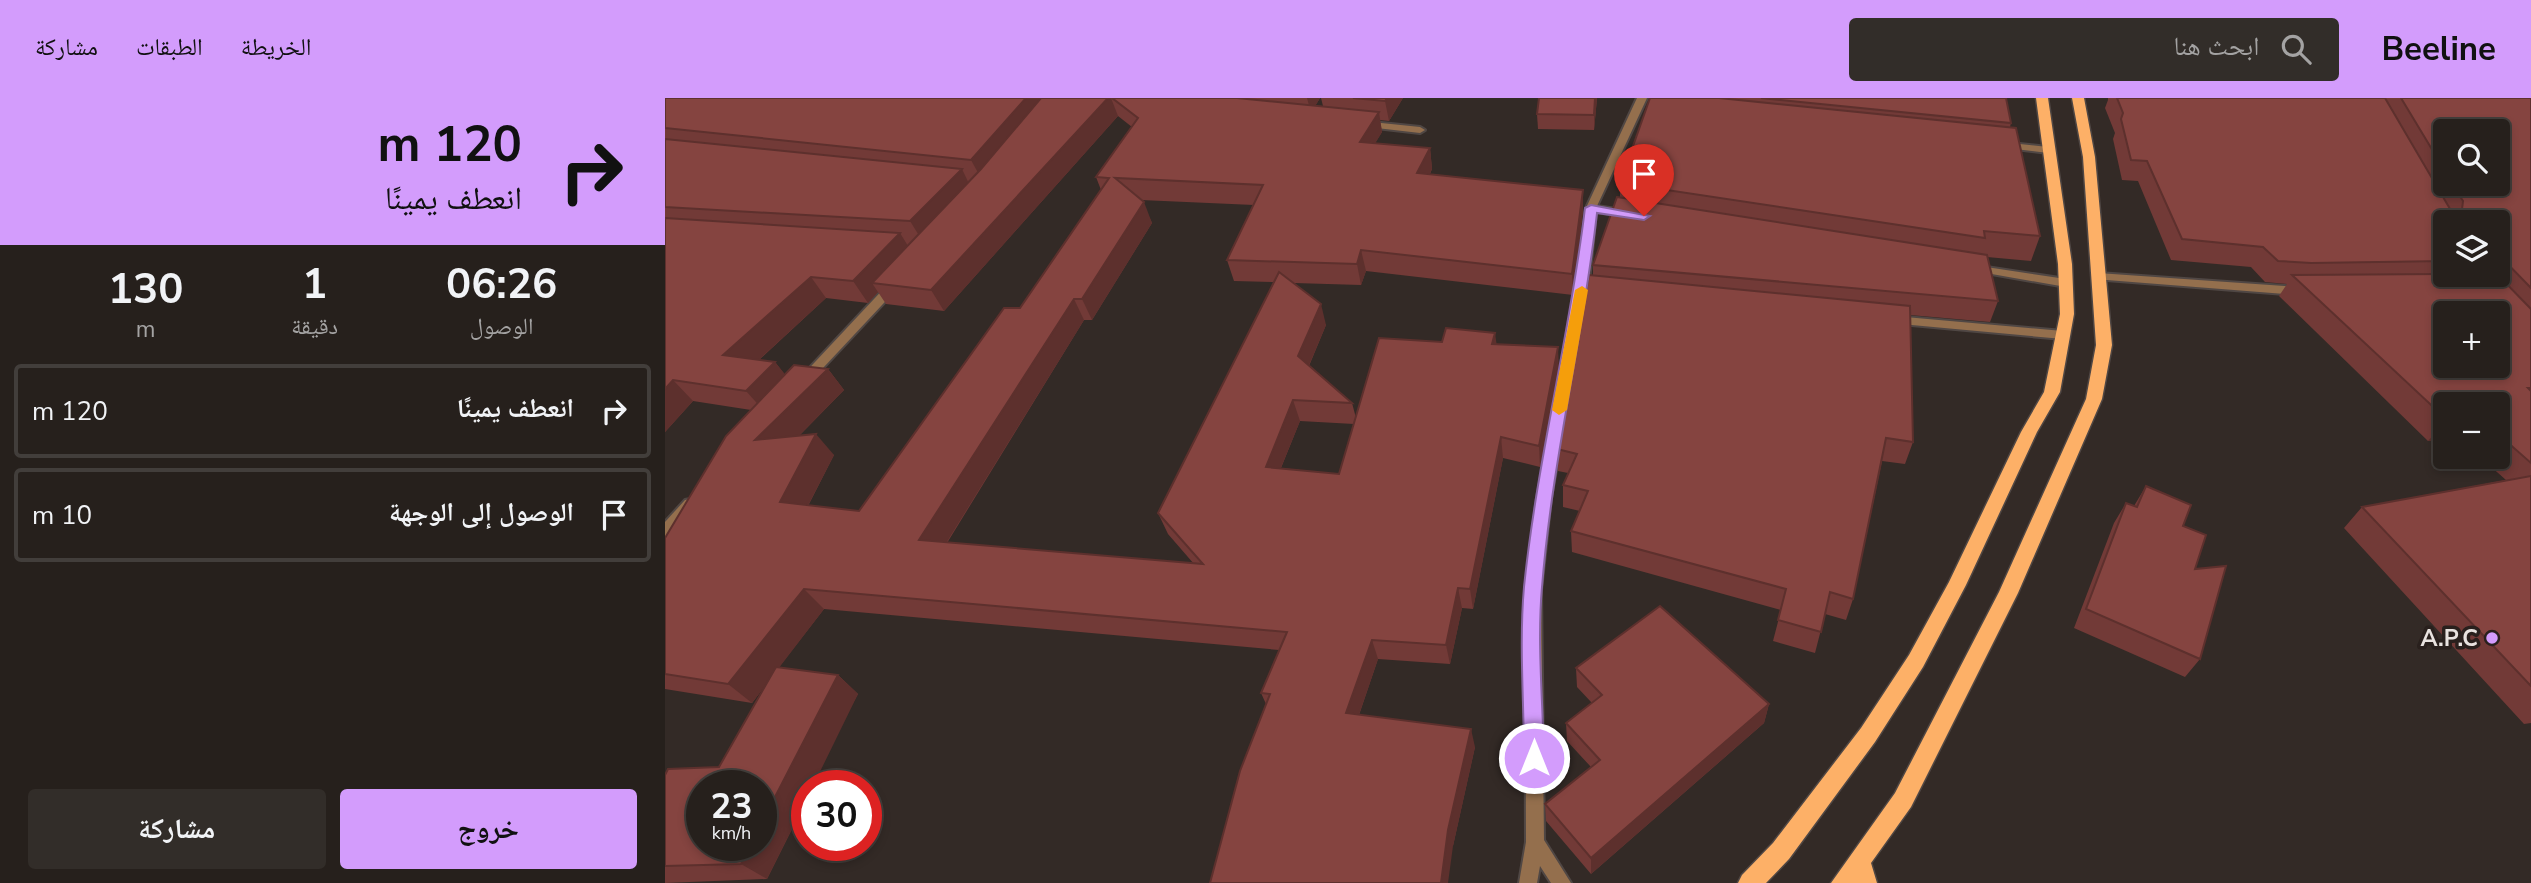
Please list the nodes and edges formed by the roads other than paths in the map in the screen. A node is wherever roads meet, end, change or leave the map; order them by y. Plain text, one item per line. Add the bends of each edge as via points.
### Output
1 (2042, 98) edge
2 (2078, 98) edge
3 (1643, 105) edge
4 (1354, 124) edge
5 (1420, 130) dead end
6 (1993, 144) edge
7 (2048, 150) junction
8 (1591, 208) junction
9 (1646, 217) edge
10 (1957, 266) edge
11 (2098, 277) junction
12 (899, 279) edge
13 (2066, 283) junction
14 (2310, 291) edge
15 (1885, 319) edge
16 (2063, 335) junction
17 (795, 392) edge
18 (702, 492) edge
19 (665, 531) edge
20 (1535, 842) junction
21 (1859, 860) junction
22 (1528, 883) edge
23 (1562, 883) edge
24 (1750, 883) edge
25 (1843, 883) edge
26 (1865, 883) edge

1 - 7 main road
2 - 11 main road via 2089,157
3 - 8 street
4 - 5 street
6 - 7 street
7 - 13 main road
8 - 9 street
8 - 20 street via 1589,292 1544,499 1533,590
10 - 13 street
11 - 14 street
11 - 21 main road via 2104,345 2094,399 1984,642 1903,800
12 - 17 street
13 - 16 main road
15 - 16 street
16 - 24 main road via 2052,392 1916,661 1789,841
18 - 19 street
20 - 22 street
20 - 23 street
21 - 25 main road
21 - 26 main road

